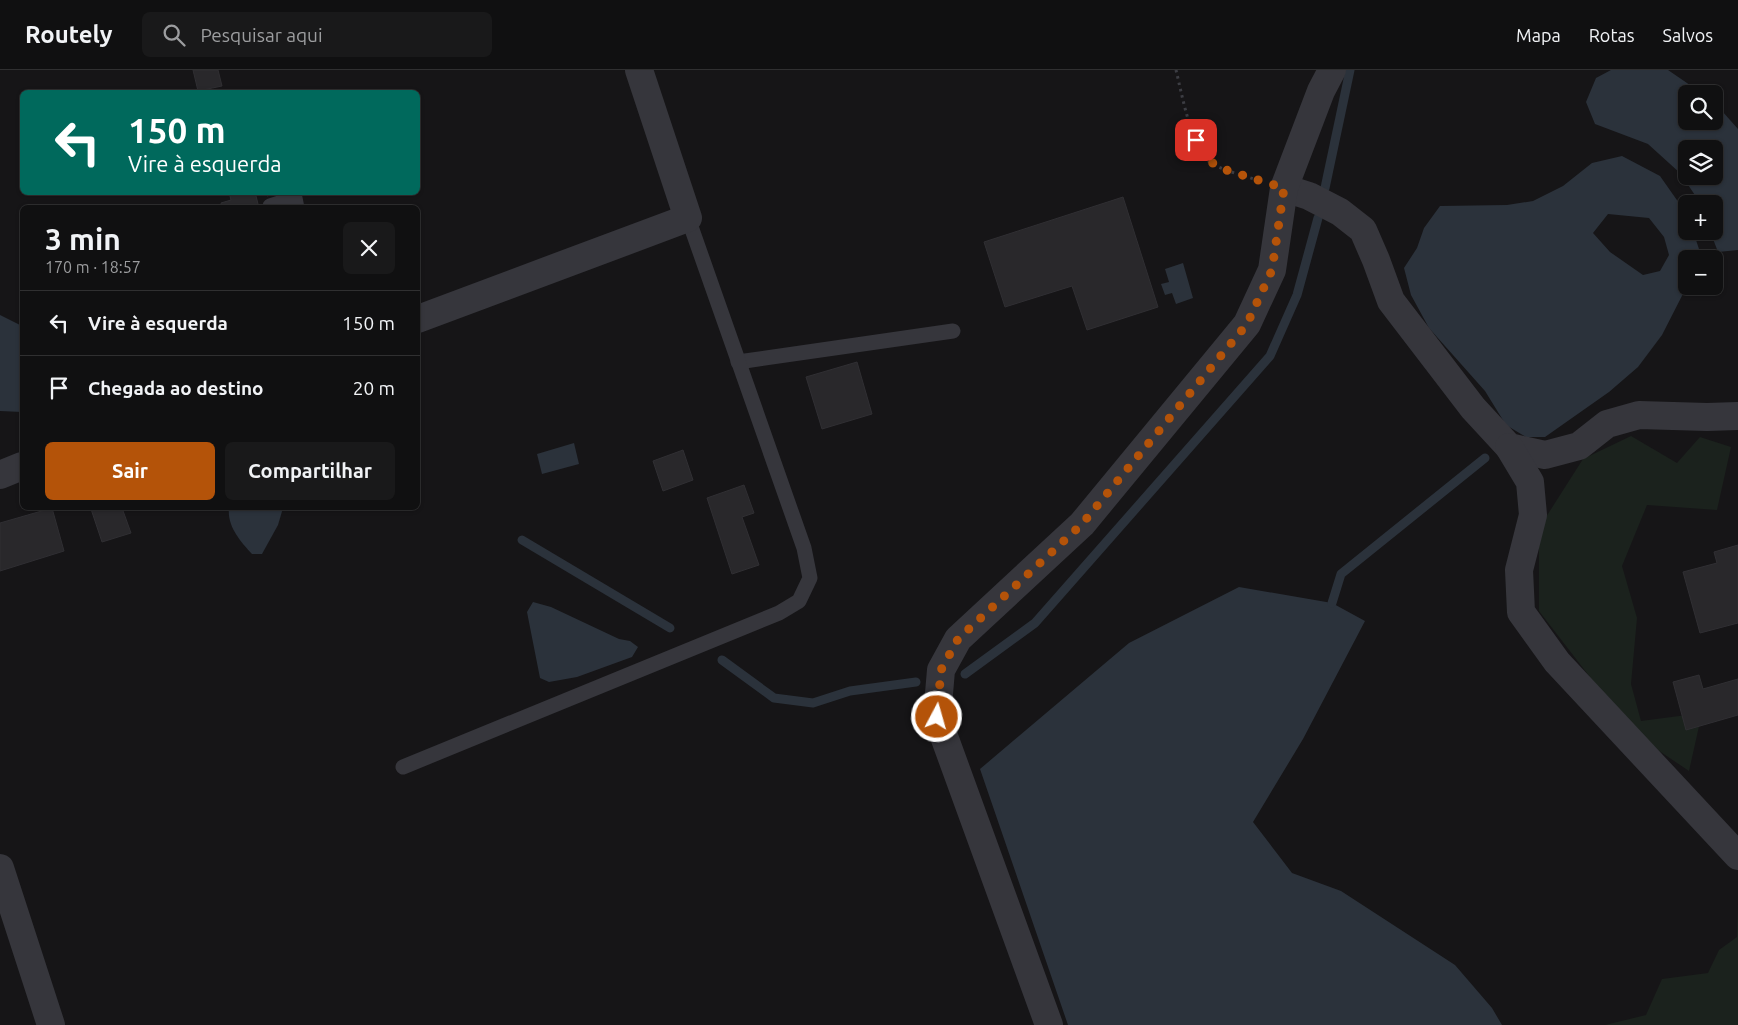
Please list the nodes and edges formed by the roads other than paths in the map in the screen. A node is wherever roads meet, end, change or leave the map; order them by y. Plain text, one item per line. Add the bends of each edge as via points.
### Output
1 (639, 70) edge
2 (1332, 70) edge
3 (1284, 188) junction
4 (273, 205) edge
5 (296, 205) edge
6 (688, 218) junction
7 (420, 318) edge
8 (953, 331) dead end
9 (738, 362) junction
10 (1738, 416) edge
11 (1510, 447) junction
12 (20, 467) edge
13 (0, 475) edge
14 (403, 767) dead end
15 (1738, 856) edge
16 (0, 868) edge
17 (51, 1025) edge
18 (1048, 1025) edge

1 - 6 street
2 - 3 street
3 - 11 street via 1340,212 1363,230 1391,301 1473,408
3 - 18 street via 1272,270 1247,324 1082,524 958,639 941,670 937,717
4 - 5 lane via 295,198
6 - 7 street
6 - 9 lane
8 - 9 lane
9 - 14 lane via 804,548 810,578 799,601 779,613
10 - 11 street via 1639,415 1607,424 1578,446 1544,455
11 - 15 street via 1530,482 1533,515 1519,570 1521,612 1557,662
12 - 13 street
16 - 17 street

